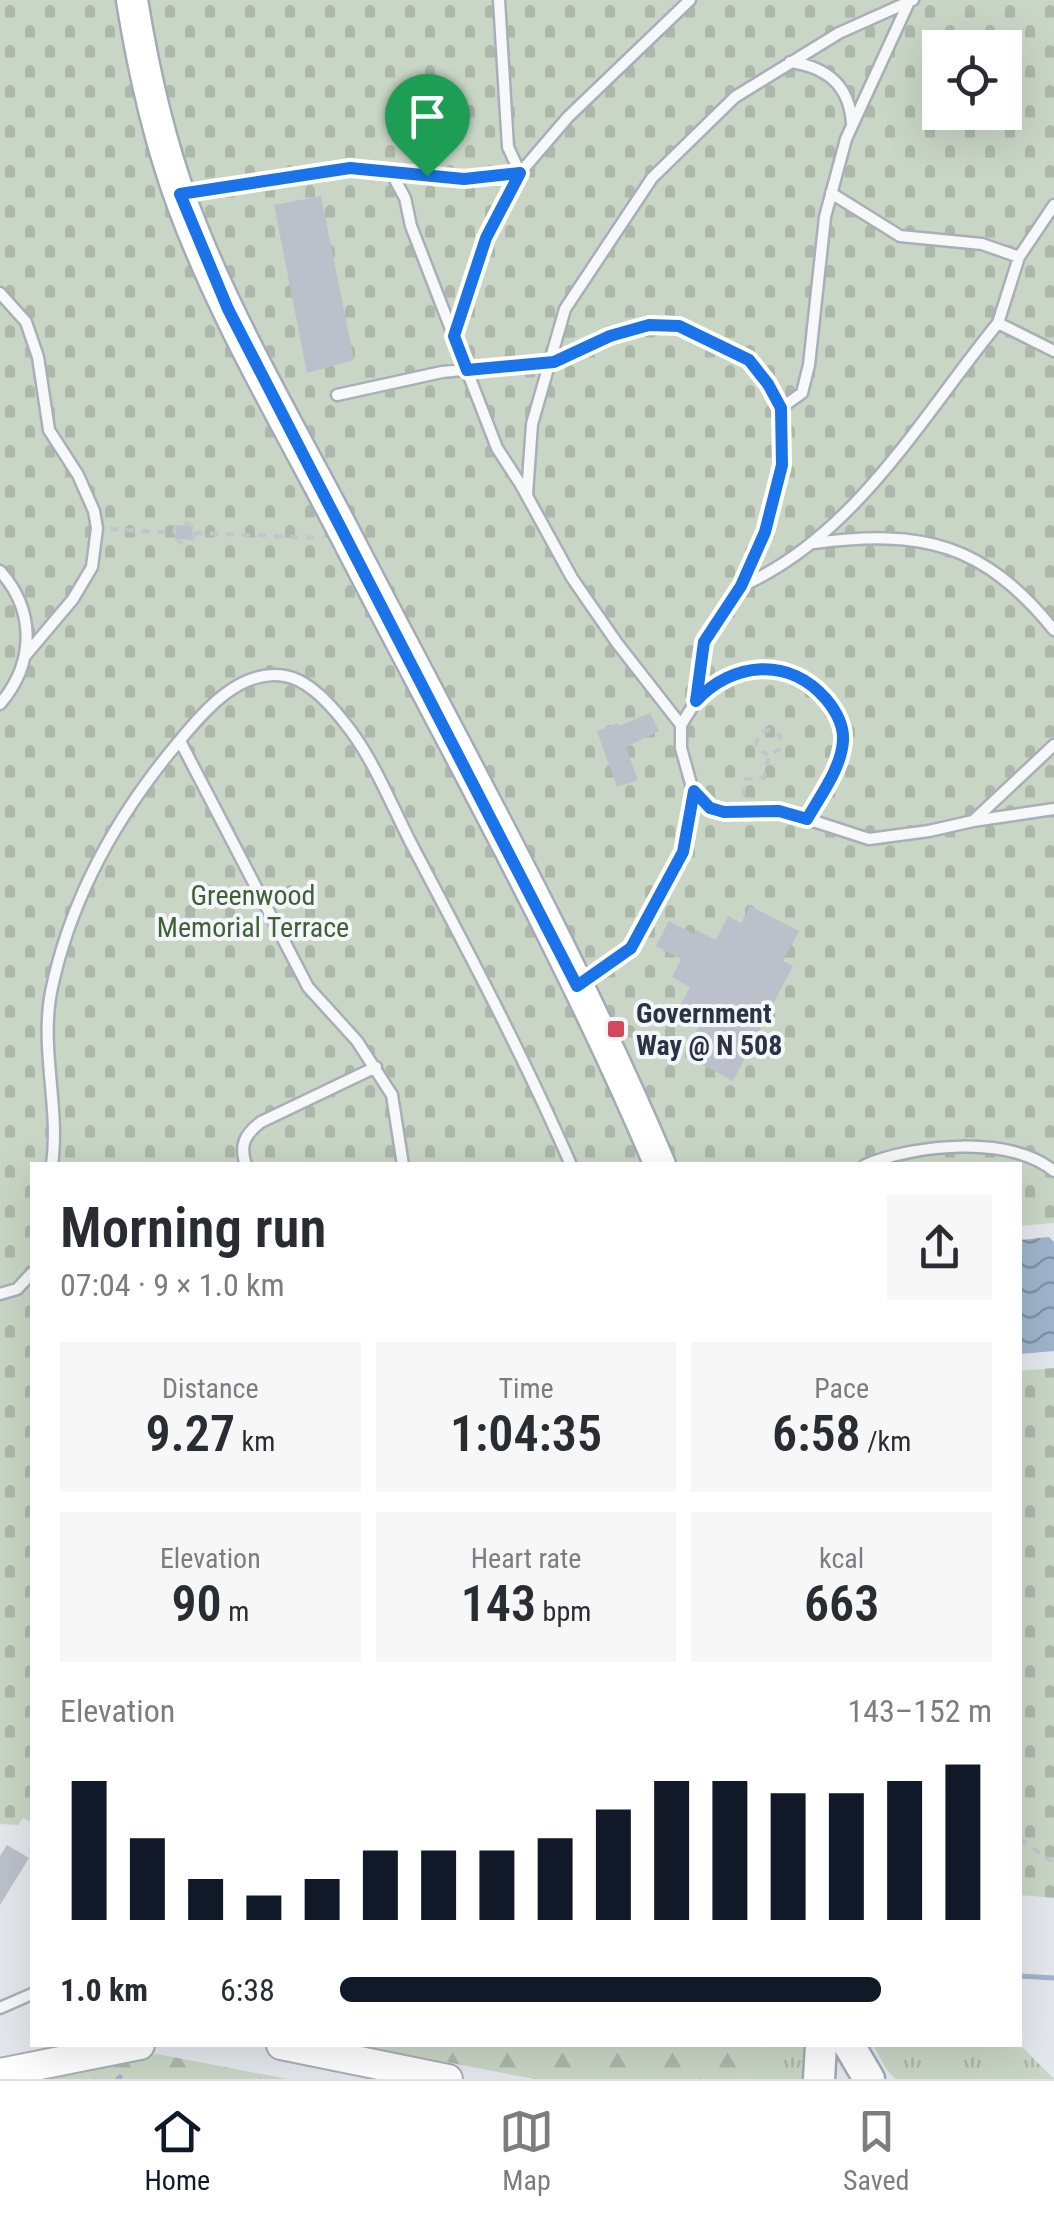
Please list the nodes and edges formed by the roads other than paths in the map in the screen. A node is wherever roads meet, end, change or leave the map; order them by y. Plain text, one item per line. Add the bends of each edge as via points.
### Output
1 (132, 0) edge
2 (499, 0) edge
3 (690, 0) edge
4 (910, 2) edge
5 (789, 62) junction
6 (852, 124) junction
7 (381, 169) junction
8 (520, 173) junction
9 (180, 194) junction
10 (831, 194) junction
11 (1054, 205) edge
12 (1019, 258) junction
13 (0, 292) edge
14 (998, 324) junction
15 (454, 336) junction
16 (1054, 351) edge
17 (549, 362) junction
18 (467, 370) junction
19 (337, 395) dead end
20 (781, 408) junction
21 (526, 495) junction
22 (813, 544) junction
23 (0, 571) edge
24 (741, 586) junction
25 (1054, 630) edge
26 (26, 656) junction
27 (696, 701) junction
28 (0, 704) edge
29 (681, 725) junction
30 (180, 740) junction
31 (1054, 744) edge
32 (694, 791) junction
33 (1054, 809) edge
34 (807, 819) junction
35 (972, 820) junction
36 (577, 986) junction
37 (376, 1067) junction
38 (52, 1162) edge
39 (246, 1162) edge
40 (403, 1162) edge
41 (570, 1162) edge
42 (659, 1162) edge
43 (872, 1162) edge
44 (1054, 1171) edge
45 (30, 1275) edge
46 (0, 1294) edge
47 (30, 1995) edge
48 (0, 2008) edge
49 (130, 2047) edge
50 (291, 2047) edge
51 (821, 2047) edge
52 (850, 2047) edge
53 (0, 2073) edge
54 (448, 2079) edge
55 (819, 2079) edge
56 (869, 2079) edge

1 - 9 main road
2 - 8 lane via 508,147
3 - 8 lane via 568,117
4 - 5 lane
4 - 6 lane
5 - 6 lane via 811,65 837,82
5 - 17 lane via 735,96 652,178 565,309
6 - 10 lane
7 - 8 lane via 464,179
7 - 9 lane
7 - 15 lane via 405,198
8 - 15 lane via 486,238
9 - 36 main road via 228,309
10 - 12 lane via 900,236 982,244
10 - 20 lane via 810,365 802,393
11 - 12 lane
12 - 14 lane
13 - 26 lane via 26,322 49,430 78,475 98,528 92,567
14 - 16 lane
14 - 22 lane via 918,430
15 - 18 lane
17 - 18 lane
17 - 20 lane via 649,325 679,326 749,360
17 - 21 lane via 532,424
18 - 19 lane
18 - 21 lane via 496,448
20 - 24 lane via 782,465 765,532
21 - 29 lane via 572,578
22 - 24 lane
22 - 25 lane via 881,536 940,544 1001,574
23 - 26 lane via 24,612
24 - 27 lane via 704,642
26 - 28 lane
27 - 29 lane
27 - 34 lane via 728,676 750,669 798,675 818,690 837,712 843,738 840,758
29 - 32 lane via 680,748
30 - 37 lane via 308,987
30 - 38 lane via 106,842 58,964 48,1053
30 - 41 lane via 235,686 288,676 318,693 370,766
31 - 35 lane
32 - 34 lane via 724,812 779,811
32 - 36 lane via 683,852 631,948
33 - 35 lane
34 - 35 lane via 869,838
36 - 42 main road
37 - 39 lane via 261,1122 246,1133
37 - 40 lane via 392,1095
43 - 44 lane via 897,1152 1006,1148
45 - 46 lane
47 - 48 lane
49 - 53 street
50 - 54 street
51 - 55 main road
52 - 56 main road

